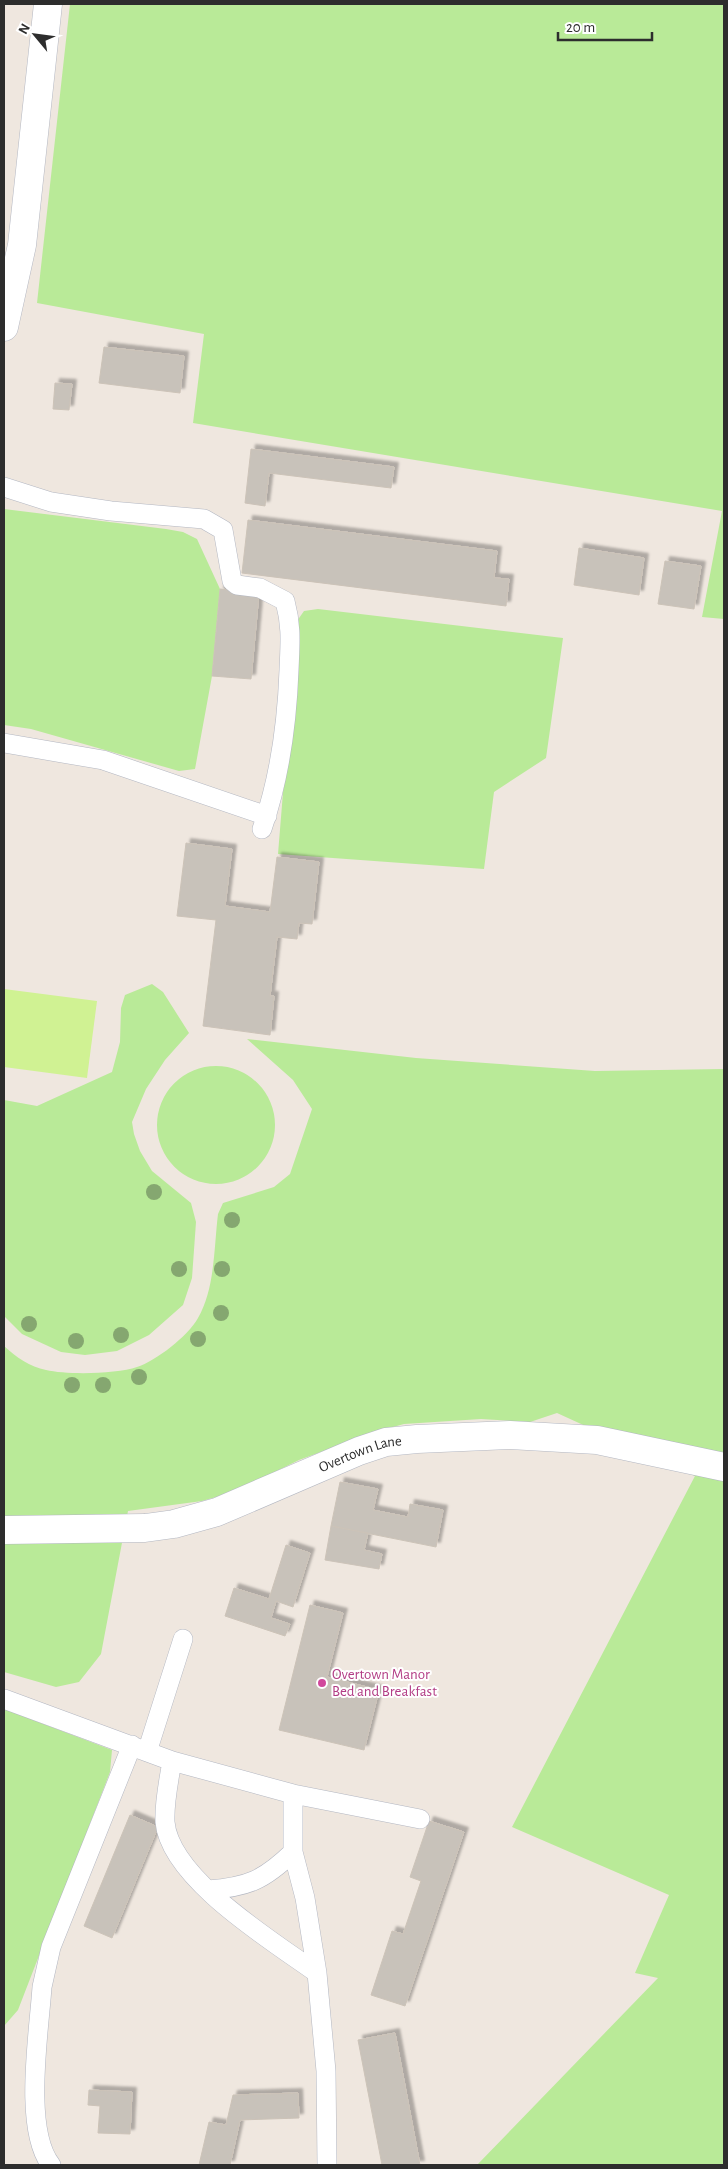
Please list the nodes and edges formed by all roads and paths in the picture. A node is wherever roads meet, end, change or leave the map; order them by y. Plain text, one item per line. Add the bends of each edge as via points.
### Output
1 (48, 4) edge
2 (4, 327) edge
3 (4, 487) edge
4 (4, 743) edge
5 (724, 1467) edge
6 (4, 1530) edge
7 (182, 1639) dead end
8 (4, 1699) edge
9 (140, 1749) junction
10 (172, 1761) junction
11 (293, 1794) junction
12 (420, 1819) dead end
13 (293, 1852) junction
14 (208, 1890) junction
15 (317, 1973) junction
16 (51, 2165) edge
17 (327, 2165) edge

1 - 2 street via 22,245
3 - 4 lane via 51,502 204,519 223,530 232,581 237,585 260,588 285,601 291,622 286,721 280,766 264,823 102,760
5 - 6 street, Overtown Lane via 598,1440 510,1436 417,1439 386,1442 359,1451 217,1512 174,1524 145,1528
7 - 9 lane
8 - 9 lane
9 - 10 lane
9 - 16 lane via 57,1930 45,1970 35,2106 44,2157
10 - 11 lane
10 - 14 lane via 165,1822 170,1840 184,1865
11 - 12 lane
11 - 13 lane
13 - 14 lane via 272,1872 250,1884
13 - 15 lane via 305,1898
14 - 15 lane via 250,1926
15 - 17 lane via 326,2071

